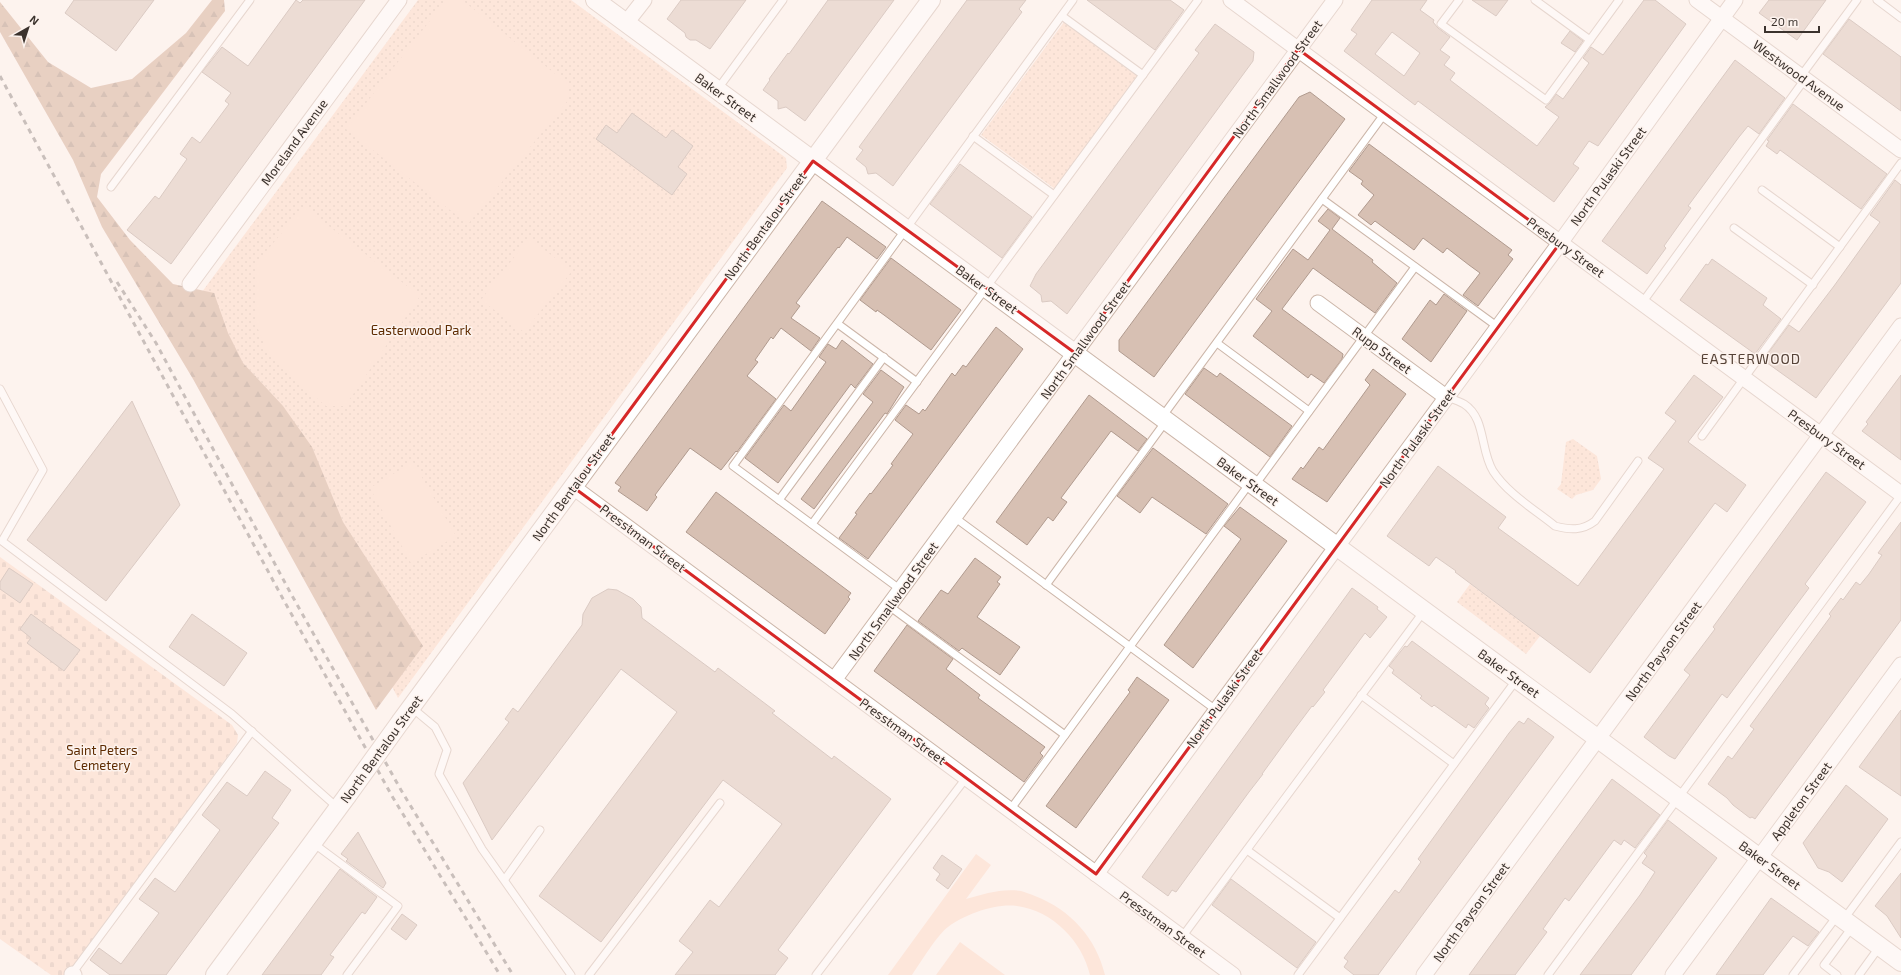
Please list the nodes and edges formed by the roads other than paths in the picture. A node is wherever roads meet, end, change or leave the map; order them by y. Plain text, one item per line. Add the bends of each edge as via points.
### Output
1 (250, 0) edge
2 (399, 0) edge
3 (595, 0) edge
4 (644, 0) edge
5 (784, 0) edge
6 (931, 0) edge
7 (1074, 0) edge
8 (1198, 0) edge
9 (1231, 0) edge
10 (1335, 0) edge
11 (1459, 0) edge
12 (1535, 0) edge
13 (1619, 0) edge
14 (1698, 0) edge
15 (1736, 0) edge
16 (1856, 0) edge
17 (1877, 0) edge
18 (1062, 16) junction
19 (1722, 18) junction
20 (1901, 18) edge
21 (626, 23) junction
22 (1590, 40) junction
23 (1298, 49) junction
24 (1143, 75) junction
25 (1803, 78) junction
26 (717, 90) junction
27 (1385, 114) junction
28 (974, 136) junction
29 (1901, 150) edge
30 (813, 161) junction
31 (1901, 164) edge
32 (111, 187) dead end
33 (1762, 190) dead end
34 (1054, 195) junction
35 (1322, 199) junction
36 (1734, 228) dead end
37 (905, 229) junction
38 (1560, 243) junction
39 (1840, 247) junction
40 (1415, 267) junction
41 (190, 284) dead end
42 (1813, 285) junction
43 (986, 288) junction
44 (1318, 303) dead end
45 (1642, 303) junction
46 (838, 324) junction
47 (1901, 326) edge
48 (1498, 327) junction
49 (1364, 337) junction
50 (1217, 343) junction
51 (1075, 353) junction
52 (884, 358) junction
53 (1745, 379) junction
54 (917, 382) junction
55 (0, 389) edge
56 (1446, 397) junction
57 (1309, 411) junction
58 (1164, 419) junction
59 (1821, 435) junction
60 (1702, 436) dead end
61 (1638, 461) dead end
62 (1252, 484) junction
63 (573, 487) junction
64 (1901, 495) edge
65 (779, 500) junction
66 (954, 517) junction
67 (812, 524) junction
68 (1, 541) edge
69 (1337, 546) junction
70 (1046, 585) junction
71 (901, 590) junction
72 (889, 606) junction
73 (1424, 611) junction
74 (1130, 647) junction
75 (1901, 665) edge
76 (1517, 679) junction
77 (834, 680) junction
78 (1362, 695) junction
79 (411, 706) junction
80 (1216, 710) junction
81 (252, 732) junction
82 (1065, 735) junction
83 (1598, 739) junction
84 (1454, 764) junction
85 (966, 778) junction
86 (1678, 798) junction
87 (343, 802) junction
88 (720, 803) dead end
89 (1010, 810) junction
90 (540, 830) dead end
91 (1901, 842) edge
92 (313, 843) junction
93 (1247, 850) junction
94 (1760, 858) junction
95 (1096, 874) junction
96 (504, 879) junction
97 (1340, 918) junction
98 (1845, 920) junction
99 (1182, 938) junction
100 (1880, 946) junction
101 (1901, 962) edge
102 (72, 974) edge
103 (215, 975) edge
104 (347, 975) edge
105 (571, 975) edge
106 (589, 975) edge
107 (816, 975) edge
108 (1233, 975) edge
109 (1298, 975) edge
110 (1424, 975) edge
111 (1548, 975) edge
112 (1673, 975) edge
113 (1793, 975) edge
114 (1838, 975) edge
115 (1859, 975) edge

1 - 32 lane
2 - 41 street, Moreland Avenue
3 - 21 street, Baker Street
4 - 21 street
5 - 26 lane
6 - 30 street, North Bentalou Street
7 - 18 lane
8 - 24 lane
9 - 23 street, Presbury Street
10 - 23 street, North Smallwood Street
11 - 22 lane via 1441,24 1546,100
12 - 22 lane
13 - 22 lane
14 - 19 street, Westwood Avenue
15 - 19 street, North Pulaski Street
16 - 25 lane
17 - 20 lane
18 - 24 lane
18 - 28 lane
19 - 25 street, Westwood Avenue
19 - 38 street, North Pulaski Street
21 - 26 street, Baker Street
23 - 27 street, Presbury Street
23 - 51 street, North Smallwood Street
24 - 34 lane
25 - 29 street, Westwood Avenue
25 - 45 lane
26 - 30 street, Baker Street
27 - 35 lane
27 - 38 street, Presbury Street
28 - 34 lane
28 - 37 lane
30 - 37 street, Baker Street
30 - 63 street, North Bentalou Street
31 - 39 lane
33 - 39 lane
34 - 43 lane
35 - 40 lane
35 - 50 lane
36 - 42 lane
37 - 43 street, Baker Street
37 - 46 lane
38 - 45 street, Presbury Street
38 - 48 street, North Pulaski Street
39 - 42 lane
40 - 48 lane
40 - 49 lane
42 - 53 lane
43 - 51 street, Baker Street
43 - 54 lane
44 - 49 street, Rupp Street
45 - 53 street, Presbury Street
46 - 52 lane
46 - 65 lane via 733,466
47 - 59 street, North Payson Street
48 - 56 street, North Pulaski Street
49 - 56 street, Rupp Street
49 - 57 lane
50 - 57 lane
50 - 58 lane
51 - 58 street, Baker Street
51 - 66 street, North Smallwood Street
52 - 54 lane
52 - 65 lane
53 - 59 street, Presbury Street
53 - 60 lane
54 - 67 lane
55 - 68 lane via 43,470
56 - 61 lane via 1464,404 1472,411 1482,433 1487,458 1502,483 1555,526 1565,529 1588,526
56 - 69 street, North Pulaski Street
57 - 62 lane
58 - 62 street, Baker Street
58 - 70 lane
59 - 64 street, Presbury Street
59 - 83 street, North Payson Street
62 - 69 street, Baker Street
62 - 74 lane
63 - 77 street, Presstman Street
63 - 79 street, North Bentalou Street
64 - 86 lane
65 - 67 lane
66 - 70 lane
66 - 71 street, North Smallwood Street
67 - 71 lane
68 - 81 lane via 232,714
69 - 73 street, Baker Street
69 - 80 street, North Pulaski Street
70 - 74 lane
71 - 72 street, North Smallwood Street
72 - 77 street, North Smallwood Street
72 - 82 lane
73 - 76 street, Baker Street
73 - 78 lane
74 - 80 lane
74 - 82 lane
75 - 94 street, Appleton Street
76 - 83 street, Baker Street
76 - 84 lane
77 - 85 street, Presstman Street
78 - 84 lane
78 - 93 lane
79 - 87 street, North Bentalou Street, bridge
79 - 96 lane via 435,726 447,750 439,774 482,848
80 - 95 street, North Pulaski Street
81 - 87 lane
81 - 102 lane
82 - 89 lane
83 - 86 street, Baker Street
83 - 110 street, North Payson Street
84 - 97 lane
85 - 89 street, Presstman Street
85 - 107 lane
86 - 94 street, Baker Street
86 - 111 lane
87 - 92 street, North Bentalou Street
88 - 106 lane
89 - 95 street, Presstman Street
90 - 96 lane
91 - 98 lane
92 - 103 street, North Bentalou Street
92 - 104 lane via 398,906
93 - 97 lane
93 - 99 lane
94 - 98 street, Baker Street
94 - 112 street, Appleton Street
95 - 99 street, Presstman Street
96 - 105 lane
97 - 109 lane
98 - 100 street, Baker Street
98 - 113 lane
98 - 114 lane via 1824,965
99 - 108 street, Presstman Street
100 - 101 street, Baker Street
100 - 115 lane

